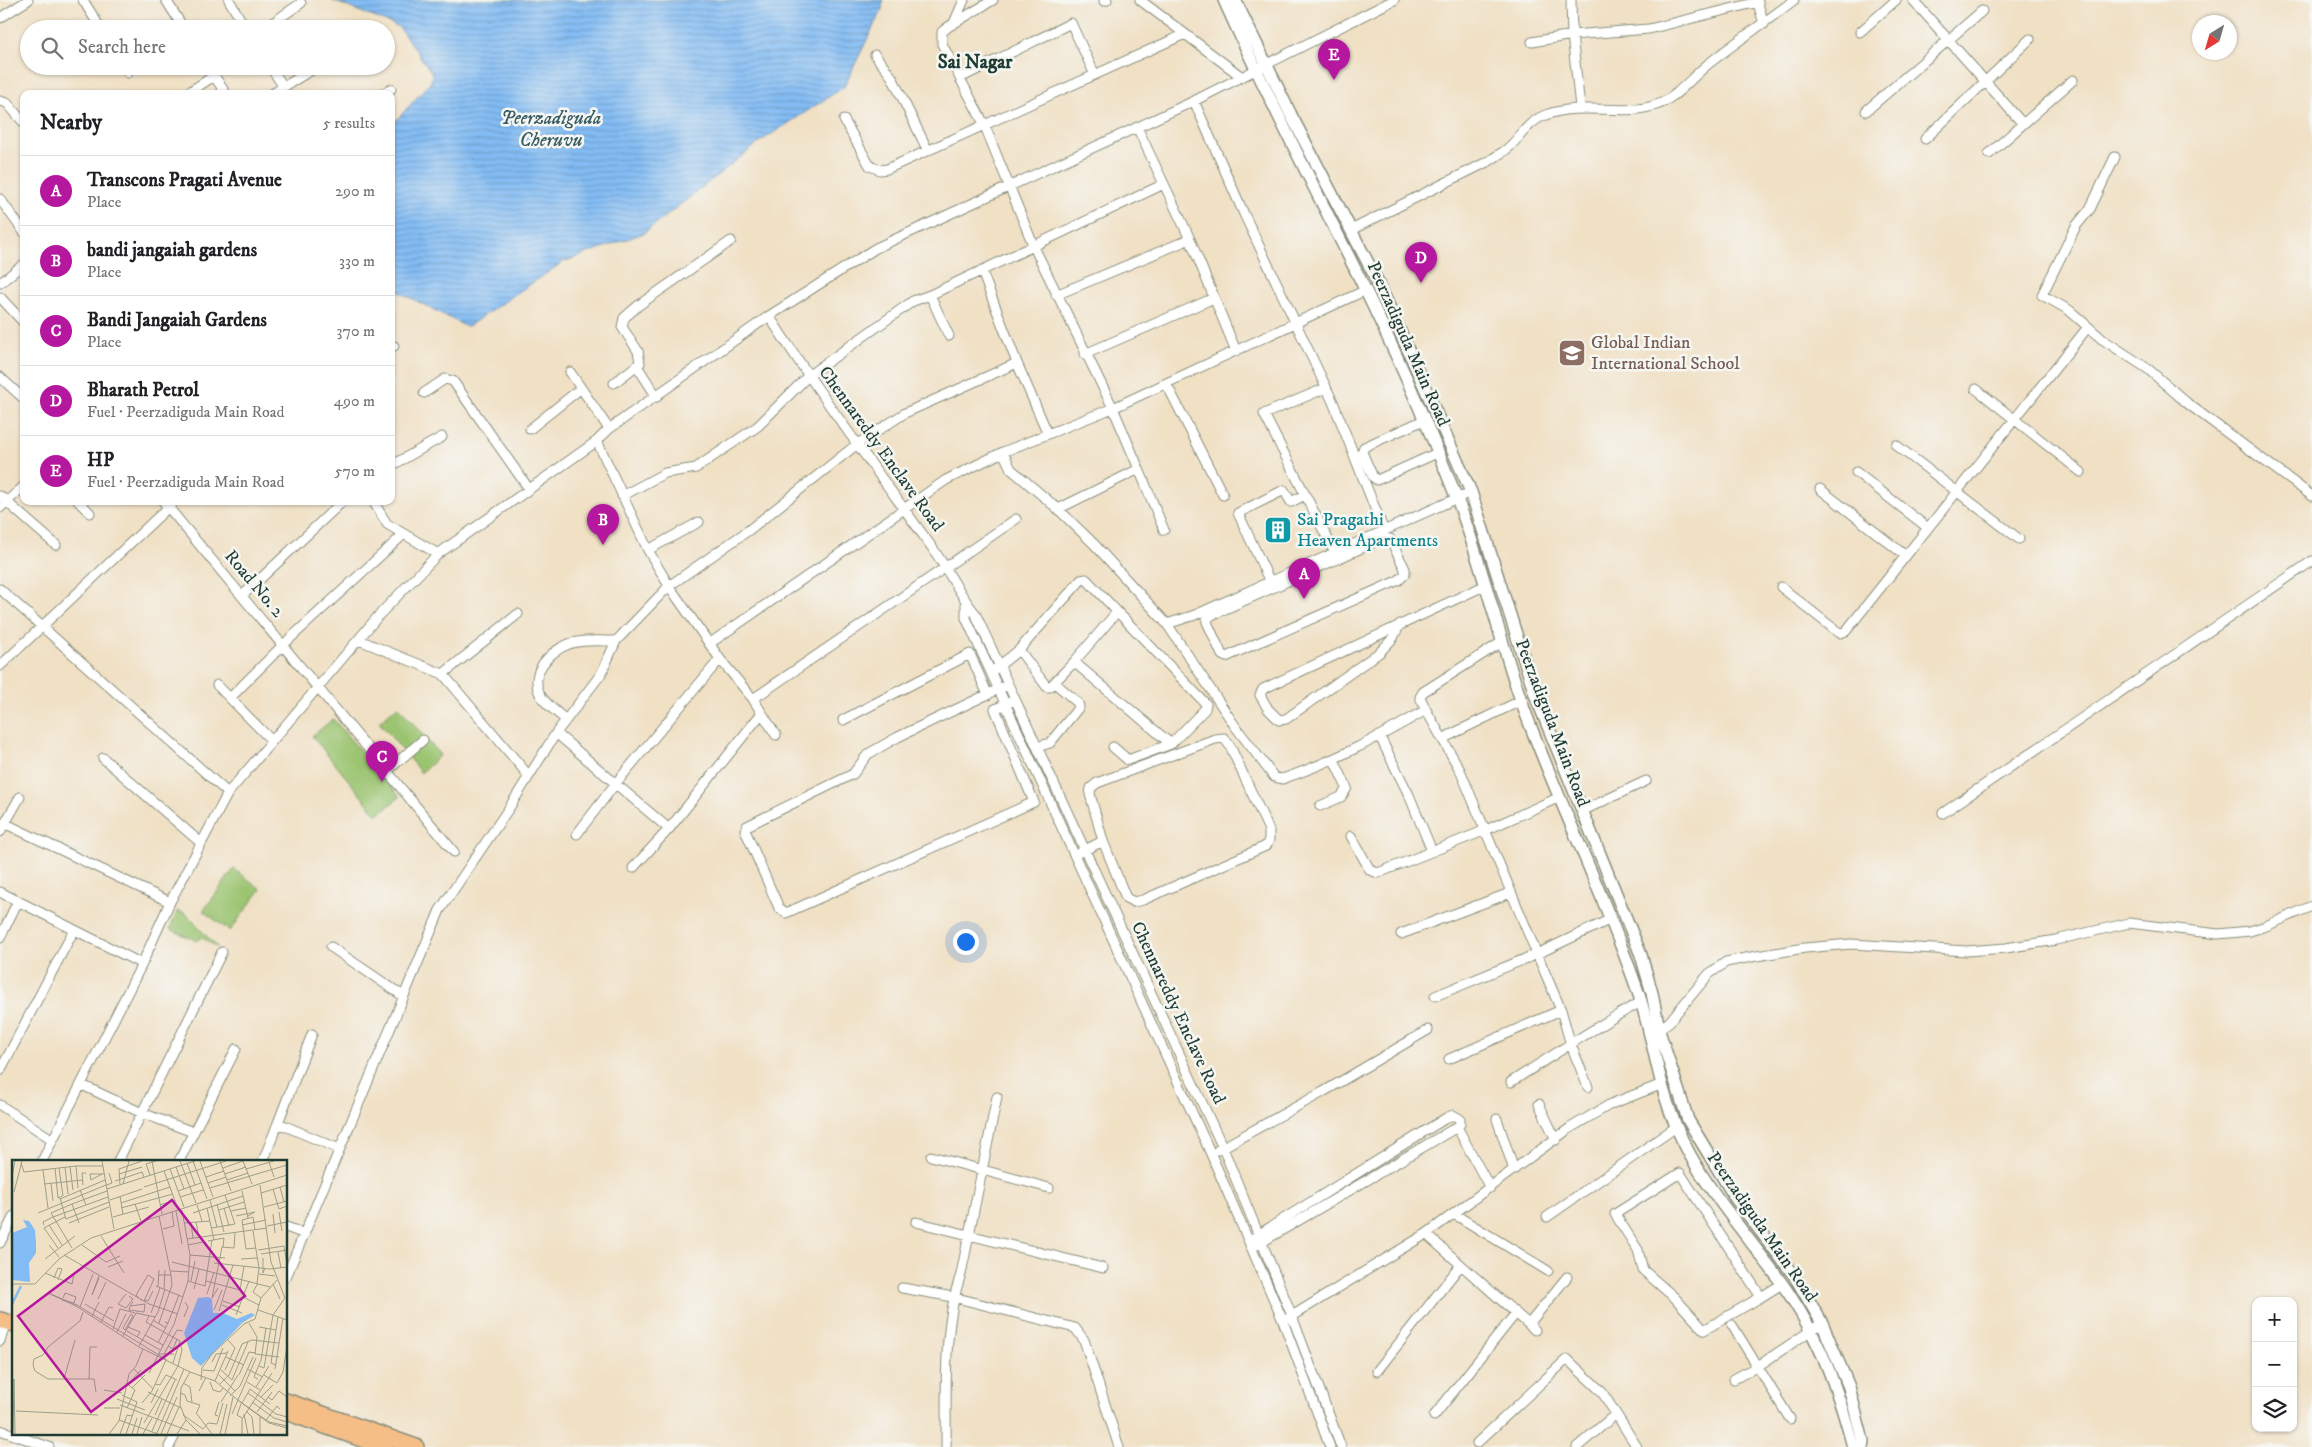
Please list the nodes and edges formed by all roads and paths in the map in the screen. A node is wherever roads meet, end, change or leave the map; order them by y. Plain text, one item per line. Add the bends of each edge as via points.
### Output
1 (82, 0) edge
2 (166, 0) edge
3 (229, 0) edge
4 (964, 0) edge
5 (993, 0) edge
6 (1140, 0) edge
7 (1224, 0) edge
8 (1235, 0) edge
9 (1394, 0) edge
10 (1571, 0) edge
11 (1794, 0) edge
12 (1896, 0) edge
13 (1913, 0) edge
14 (23, 1) edge
15 (1757, 1) edge
16 (301, 4) dead end
17 (1982, 11) dead end
18 (0, 18) edge
19 (95, 20) edge
20 (178, 20) edge
21 (241, 20) edge
22 (277, 20) edge
23 (954, 23) junction
24 (1764, 24) junction
25 (1860, 32) dead end
26 (1185, 34) junction
27 (1572, 35) junction
28 (2030, 39) dead end
29 (1948, 40) junction
30 (1532, 42) dead end
31 (875, 54) dead end
32 (1266, 64) junction
33 (1255, 70) junction
34 (273, 75) edge
35 (304, 75) edge
36 (1095, 75) junction
37 (214, 76) joint
38 (1242, 77) junction
39 (960, 78) junction
40 (2073, 80) dead end
41 (1985, 83) junction
42 (192, 90) edge
43 (223, 90) edge
44 (278, 90) edge
45 (280, 90) edge
46 (0, 101) edge
47 (1194, 101) junction
48 (1580, 107) junction
49 (1866, 110) dead end
50 (20, 118) edge
51 (844, 120) dead end
52 (984, 124) junction
53 (2023, 124) junction
54 (1137, 127) junction
55 (1925, 139) dead end
56 (928, 151) junction
57 (1988, 154) dead end
58 (2115, 157) dead end
59 (1164, 184) junction
60 (1010, 186) junction
61 (0, 198) edge
62 (1335, 199) junction
63 (1322, 204) junction
64 (20, 226) edge
65 (1351, 230) junction
66 (1190, 239) junction
67 (731, 241) dead end
68 (1034, 247) junction
69 (20, 267) edge
70 (982, 272) junction
71 (0, 283) edge
72 (1366, 290) junction
73 (930, 295) junction
74 (1056, 295) junction
75 (0, 297) edge
76 (1214, 298) junction
77 (769, 316) junction
78 (20, 319) edge
79 (1296, 324) junction
80 (2088, 327) junction
81 (949, 336) dead end
82 (1236, 351) junction
83 (1085, 354) junction
84 (1017, 363) junction
85 (637, 366) junction
86 (570, 372) dead end
87 (808, 376) junction
88 (0, 377) edge
89 (614, 383) dead end
90 (1166, 383) junction
91 (580, 388) junction
92 (1326, 388) junction
93 (1976, 389) dead end
94 (424, 393) dead end
95 (20, 395) edge
96 (657, 397) junction
97 (1112, 408) junction
98 (1424, 420) junction
99 (2014, 420) junction
100 (530, 428) dead end
101 (609, 429) junction
102 (1048, 434) junction
103 (442, 437) dead end
104 (597, 441) junction
105 (856, 444) junction
106 (1896, 445) dead end
107 (1003, 452) junction
108 (1437, 453) junction
109 (395, 464) edge
110 (1139, 469) junction
111 (1856, 472) dead end
112 (2081, 472) dead end
113 (20, 489) edge
114 (529, 489) junction
115 (1820, 489) dead end
116 (1471, 492) junction
117 (1957, 492) junction
118 (1223, 495) dead end
119 (1305, 495) junction
120 (622, 496) junction
121 (2312, 496) edge
122 (1456, 498) junction
123 (2, 502) edge
124 (82, 505) edge
125 (167, 505) edge
126 (171, 505) edge
127 (339, 505) edge
128 (375, 505) edge
129 (903, 508) junction
130 (1058, 509) junction
131 (90, 513) dead end
132 (1016, 519) dead end
133 (699, 522) dead end
134 (1928, 528) junction
135 (1164, 530) dead end
136 (1384, 531) junction
137 (403, 535) junction
138 (1390, 539) joint
139 (2018, 539) dead end
140 (56, 545) dead end
141 (648, 550) junction
142 (1335, 553) junction
143 (438, 554) junction
144 (1906, 556) junction
145 (2312, 561) edge
146 (947, 567) junction
147 (1270, 582) junction
148 (1486, 585) junction
149 (669, 586) junction
150 (1781, 587) dead end
151 (0, 589) edge
152 (242, 596) junction
153 (1118, 612) junction
154 (518, 614) dead end
155 (1166, 624) junction
156 (1400, 624) junction
157 (42, 625) junction
158 (359, 640) junction
159 (616, 641) junction
160 (1502, 642) junction
161 (709, 644) junction
162 (283, 645) junction
163 (1019, 650) junction
164 (720, 659) junction
165 (1074, 662) junction
166 (0, 666) edge
167 (995, 669) junction
168 (443, 674) junction
169 (1055, 682) junction
170 (217, 685) dead end
171 (1004, 687) junction
172 (319, 688) junction
173 (988, 695) junction
174 (230, 698) junction
175 (753, 699) junction
176 (1015, 699) junction
177 (1522, 700) junction
178 (1006, 704) junction
179 (1426, 710) junction
180 (761, 714) junction
181 (566, 720) junction
182 (843, 720) dead end
183 (556, 733) junction
184 (776, 735) dead end
185 (1380, 737) junction
186 (1444, 738) junction
187 (422, 740) dead end
188 (272, 741) junction
189 (1170, 744) junction
190 (1037, 747) junction
191 (1112, 747) dead end
192 (103, 758) dead end
193 (1334, 760) junction
194 (387, 771) junction
195 (529, 776) junction
196 (1646, 781) dead end
197 (616, 782) junction
198 (228, 793) junction
199 (20, 797) dead end
200 (1560, 797) junction
201 (1060, 798) junction
202 (1051, 802) junction
203 (1320, 806) dead end
204 (1582, 811) junction
205 (1943, 813) dead end
206 (2, 828) edge
207 (668, 828) junction
208 (1486, 830) junction
209 (577, 834) dead end
210 (1351, 836) dead end
211 (1103, 842) junction
212 (201, 843) junction
213 (1085, 850) junction
214 (1432, 851) junction
215 (454, 852) dead end
216 (1075, 855) junction
217 (632, 868) dead end
218 (0, 892) edge
219 (1510, 893) junction
220 (18, 901) junction
221 (170, 902) junction
222 (2312, 906) edge
223 (1611, 919) junction
224 (74, 930) junction
225 (1401, 934) dead end
226 (0, 938) edge
227 (331, 947) dead end
228 (222, 952) dead end
229 (1536, 954) junction
230 (142, 964) junction
231 (402, 996) junction
232 (1435, 996) dead end
233 (1641, 1002) junction
234 (1561, 1010) junction
235 (1428, 1030) dead end
236 (312, 1034) dead end
237 (1656, 1034) junction
238 (1571, 1044) junction
239 (236, 1049) dead end
240 (1449, 1059) dead end
241 (0, 1071) edge
242 (1511, 1082) dead end
243 (82, 1085) junction
244 (1660, 1085) junction
245 (1588, 1087) dead end
246 (997, 1096) dead end
247 (1539, 1104) dead end
248 (0, 1105) edge
249 (142, 1112) junction
250 (1497, 1119) dead end
251 (278, 1123) junction
252 (1676, 1126) junction
253 (1457, 1127) junction
254 (1430, 1129) junction
255 (194, 1132) junction
256 (1417, 1137) junction
257 (53, 1140) junction
258 (1436, 1140) junction
259 (1556, 1140) junction
260 (1423, 1147) junction
261 (1223, 1148) junction
262 (339, 1149) junction
263 (1396, 1149) junction
264 (1211, 1154) junction
265 (931, 1156) dead end
266 (43, 1160) edge
267 (118, 1160) edge
268 (180, 1160) edge
269 (263, 1160) edge
270 (1402, 1160) junction
271 (982, 1169) junction
272 (1514, 1170) junction
273 (1358, 1173) junction
274 (1363, 1182) junction
275 (1049, 1188) dead end
276 (1490, 1188) junction
277 (1306, 1205) junction
278 (1311, 1213) junction
279 (1454, 1214) junction
280 (1547, 1217) dead end
281 (12, 1220) edge
282 (1290, 1220) junction
283 (916, 1222) dead end
284 (288, 1228) edge
285 (305, 1234) junction
286 (968, 1234) junction
287 (1426, 1234) junction
288 (1259, 1239) junction
289 (0, 1243) edge
290 (1250, 1244) junction
291 (1460, 1266) junction
292 (1103, 1268) dead end
293 (1548, 1271) dead end
294 (288, 1272) edge
295 (1567, 1277) dead end
296 (1782, 1284) junction
297 (902, 1288) dead end
298 (953, 1297) junction
299 (1761, 1297) junction
300 (1516, 1313) junction
301 (1292, 1316) junction
302 (7, 1318) edge
303 (1283, 1321) junction
304 (1822, 1323) junction
305 (1732, 1324) dead end
306 (1811, 1329) junction
307 (0, 1341) edge
308 (1758, 1366) junction
309 (1377, 1372) dead end
310 (1734, 1379) dead end
311 (288, 1402) edge
312 (288, 1413) edge
313 (1616, 1414) junction
314 (1434, 1416) dead end
315 (1790, 1419) dead end
316 (344, 1427) junction
317 (0, 1430) edge
318 (176, 1434) edge
319 (1477, 1443) dead end
320 (50, 1447) edge
321 (169, 1447) edge
322 (384, 1447) edge
323 (416, 1447) edge
324 (946, 1447) edge
325 (1119, 1447) edge
326 (1330, 1447) edge
327 (1341, 1447) edge
328 (1577, 1447) edge
329 (1637, 1447) edge
330 (1856, 1447) edge
331 (1862, 1447) edge

1 - 19 street
2 - 20 street
3 - 21 street
4 - 23 street
5 - 23 street
6 - 26 street
7 - 33 street, Peerzadiguda Main Road
8 - 32 street, Peerzadiguda Main Road
9 - 32 street
10 - 27 street
11 - 24 street
12 - 25 street
13 - 29 street
14 - 18 street
15 - 24 street
15 - 27 street via 1649,29
16 - 22 street
17 - 29 street
23 - 39 street via 942,32 942,44
24 - 48 street via 1660,104 1627,109
26 - 36 street
26 - 38 street
27 - 30 street
27 - 48 street
28 - 41 street
29 - 41 street
29 - 49 street
31 - 56 street via 892,77
32 - 33 street
32 - 62 street, Peerzadiguda Main Road
33 - 38 street
33 - 63 street, Peerzadiguda Main Road
34 - 44 street
35 - 45 street
36 - 39 street via 1071,23
36 - 52 street
37 - 42 street
37 - 43 street
38 - 47 street
39 - 52 street
40 - 53 street
41 - 53 street
41 - 55 street
46 - 50 street via 7,103
47 - 54 street
47 - 79 street
48 - 65 street via 1542,116 1491,160
51 - 56 street via 874,168 887,169
52 - 56 street
52 - 60 street
53 - 57 street
54 - 59 street
54 - 60 street
58 - 80 street via 2042,296 2069,310
59 - 66 street
59 - 68 street
60 - 68 street
60 - 77 street via 876,248
61 - 64 street
62 - 63 street
62 - 65 street, Peerzadiguda Main Road
63 - 72 street, Peerzadiguda Main Road
65 - 116 street, Peerzadiguda Main Road via 1379,284
66 - 74 street
66 - 76 street
67 - 85 street via 639,304 624,318 624,333 640,357
68 - 70 street
68 - 74 street
69 - 71 street
70 - 73 street
70 - 84 street
72 - 79 street
72 - 98 street, Peerzadiguda Main Road
73 - 81 street
73 - 87 street via 912,301
74 - 83 street
75 - 78 street
76 - 82 street
76 - 83 street
77 - 87 street, Chennareddy Enclave Road
77 - 96 street
79 - 82 street
79 - 92 street
80 - 99 street
80 - 121 street via 2148,369 2187,403
82 - 90 street
83 - 97 street
84 - 102 street
84 - 105 street via 904,413
85 - 89 street
85 - 96 street
86 - 91 street
87 - 105 street, Chennareddy Enclave Road
87 - 120 street via 758,426 696,468 665,473
88 - 95 street
90 - 97 street
90 - 118 street
91 - 100 street
91 - 101 street
92 - 119 street via 1264,414
92 - 136 street
93 - 99 street
94 - 114 street via 445,379 453,381
96 - 101 street
97 - 102 street
97 - 110 street
98 - 108 street, Peerzadiguda Main Road
98 - 108 street via 1364,447 1362,452 1377,480
99 - 112 street
99 - 117 street
101 - 104 street
102 - 107 street
103 - 109 street
104 - 114 street
104 - 120 street
105 - 129 street, Chennareddy Enclave Road
105 - 149 street via 749,530
106 - 117 street
107 - 129 street via 946,480
107 - 130 street via 1011,469
108 - 122 street, Peerzadiguda Main Road
110 - 130 street
110 - 135 street
111 - 134 street
113 - 123 street
114 - 143 street
115 - 144 street
116 - 122 street
116 - 204 street, Peerzadiguda Main Road via 1536,697
117 - 134 street
117 - 139 street
119 - 142 street
119 - 147 street via 1291,502 1284,490 1238,513
120 - 141 street
122 - 136 street
122 - 148 street, Peerzadiguda Main Road
123 - 140 street
124 - 131 street
125 - 157 street
126 - 152 street, Road No. 2
127 - 152 street
128 - 137 street via 387,524
129 - 146 street, Chennareddy Enclave Road
129 - 161 street
130 - 155 street
132 - 146 street
133 - 141 street
134 - 144 street
136 - 142 street
137 - 143 street
137 - 162 street
138 - 138 street via 1405,569 1399,580 1226,657 1222,655 1207,622 1212,615 1384,538
141 - 149 street
142 - 147 street
143 - 158 street
144 - 150 street via 1846,631 1840,633
145 - 205 street
146 - 167 street, Chennareddy Enclave Road via 966,602 966,618
146 - 175 street
147 - 155 street via 1195,615
148 - 156 street
148 - 160 street, Peerzadiguda Main Road
149 - 159 street
149 - 161 street
151 - 157 street
152 - 162 street, Road No. 2
153 - 163 street via 1084,578
153 - 165 street
153 - 189 street via 1206,704 1205,709
154 - 168 street
155 - 193 street via 1274,777 1282,779
156 - 156 street via 1263,689 1260,695 1268,709 1279,720 1286,718 1380,652
157 - 166 street
157 - 198 street
158 - 168 street
158 - 172 street
159 - 181 street via 601,674
159 - 181 street via 566,645 541,667 537,677 539,693
160 - 177 street, Peerzadiguda Main Road
160 - 179 street via 1423,692 1420,697
161 - 164 street
162 - 172 street, Road No. 2
162 - 174 street
163 - 167 street
163 - 169 street via 1047,687
164 - 175 street
164 - 197 street
165 - 169 street
165 - 189 street
167 - 171 street, Chennareddy Enclave Road
168 - 195 street
169 - 190 street via 1079,707 1050,743
170 - 174 street
171 - 173 street
171 - 176 street, Chennareddy Enclave Road
171 - 178 street, Chennareddy Enclave Road
172 - 188 street
172 - 194 street, Road No. 2
173 - 178 street via 890,741 868,754 853,774 747,826 779,908 786,913 1034,802 995,709
173 - 182 street via 970,654
174 - 188 street
175 - 180 street
176 - 178 street
176 - 190 street, Chennareddy Enclave Road
177 - 186 street
177 - 200 street, Peerzadiguda Main Road
178 - 202 street, Chennareddy Enclave Road
179 - 185 street
179 - 186 street
180 - 184 street
180 - 207 street
181 - 183 street
183 - 195 street
183 - 197 street
185 - 193 street
185 - 214 street
186 - 208 street
187 - 194 street
188 - 198 street
189 - 191 street via 1128,760
190 - 201 street, Chennareddy Enclave Road
192 - 212 street
193 - 203 street via 1347,788 1341,797
194 - 215 street, Road No. 2
195 - 231 street via 440,910
196 - 204 street
197 - 207 street
197 - 209 street
198 - 212 street
199 - 206 street
200 - 208 street
200 - 223 street, Peerzadiguda Main Road
201 - 202 street
201 - 213 street, Chennareddy Enclave Road
202 - 216 street, Chennareddy Enclave Road
204 - 237 street, Peerzadiguda Main Road via 1641,955 1652,993
206 - 221 street
207 - 217 street
208 - 214 street
208 - 219 street
210 - 214 street via 1373,872
211 - 211 street via 1126,898 1134,902 1266,846 1269,830 1224,738 1206,742 1091,788
211 - 213 street
212 - 221 street
213 - 216 street
213 - 261 street, Chennareddy Enclave Road
216 - 264 street, Chennareddy Enclave Road
218 - 220 street
219 - 225 street
219 - 229 street
220 - 224 street
220 - 226 street
221 - 230 street
222 - 237 street via 2250,931 2218,934 2129,923 2006,948 1960,951 1850,944 1751,957 1726,962 1709,974
223 - 229 street
223 - 233 street, Peerzadiguda Main Road
224 - 230 street
224 - 241 street
227 - 231 street
228 - 249 street
229 - 232 street
229 - 234 street
230 - 243 street
231 - 262 street
233 - 237 street, Peerzadiguda Main Road
233 - 238 street
234 - 238 street
234 - 240 street
235 - 261 street
236 - 251 street
237 - 244 street, Peerzadiguda Main Road
237 - 304 street, Peerzadiguda Main Road via 1688,1120 1736,1199 1794,1275
238 - 242 street
238 - 245 street
239 - 255 street
243 - 249 street
243 - 257 street
244 - 252 street, Peerzadiguda Main Road
244 - 259 street via 1610,1104
246 - 271 street
247 - 259 street
248 - 257 street
249 - 255 street
249 - 267 street
250 - 272 street
251 - 262 street
251 - 269 street
252 - 280 street
252 - 296 street, Peerzadiguda Main Road via 1718,1200
253 - 254 street via 1461,1121 1453,1115
253 - 258 street
253 - 276 street
254 - 256 street
254 - 258 street
255 - 268 street
256 - 260 street
256 - 263 street
257 - 266 street
258 - 260 street
259 - 272 street
260 - 270 street
261 - 264 street
261 - 288 street, Chennareddy Enclave Road
262 - 285 street
263 - 270 street
263 - 273 street
264 - 290 street, Chennareddy Enclave Road
265 - 271 street
270 - 274 street
271 - 275 street
271 - 286 street
272 - 276 street
273 - 274 street
273 - 277 street
274 - 278 street
276 - 279 street
277 - 278 street
277 - 282 street
278 - 282 street
279 - 287 street
279 - 293 street
281 - 289 street
282 - 288 street
283 - 286 street
284 - 285 street
285 - 294 street
286 - 292 street
286 - 298 street
287 - 291 street
287 - 301 street
288 - 290 street
288 - 301 street, Chennareddy Enclave Road
290 - 303 street, Chennareddy Enclave Road
291 - 300 street
291 - 309 street
295 - 300 street via 1532,1327
296 - 299 street
296 - 306 street, Peerzadiguda Main Road
297 - 298 street
298 - 324 street via 948,1340
298 - 325 street via 1075,1328 1080,1332
299 - 299 street via 1680,1173 1615,1214 1638,1250 1643,1270 1704,1330
300 - 314 street
301 - 303 street
301 - 327 street, Chennareddy Enclave Road
302 - 307 street
303 - 326 street, Chennareddy Enclave Road
304 - 306 street
304 - 331 street, Peerzadiguda Main Road via 1849,1387
305 - 308 street
306 - 308 street
306 - 330 street, Peerzadiguda Main Road via 1829,1365 1852,1443
308 - 310 street
308 - 315 street
311 - 316 highway
312 - 316 highway
313 - 319 street via 1602,1392 1567,1359
313 - 328 street
313 - 329 street
316 - 322 highway
316 - 323 highway
317 - 320 street
318 - 321 street

